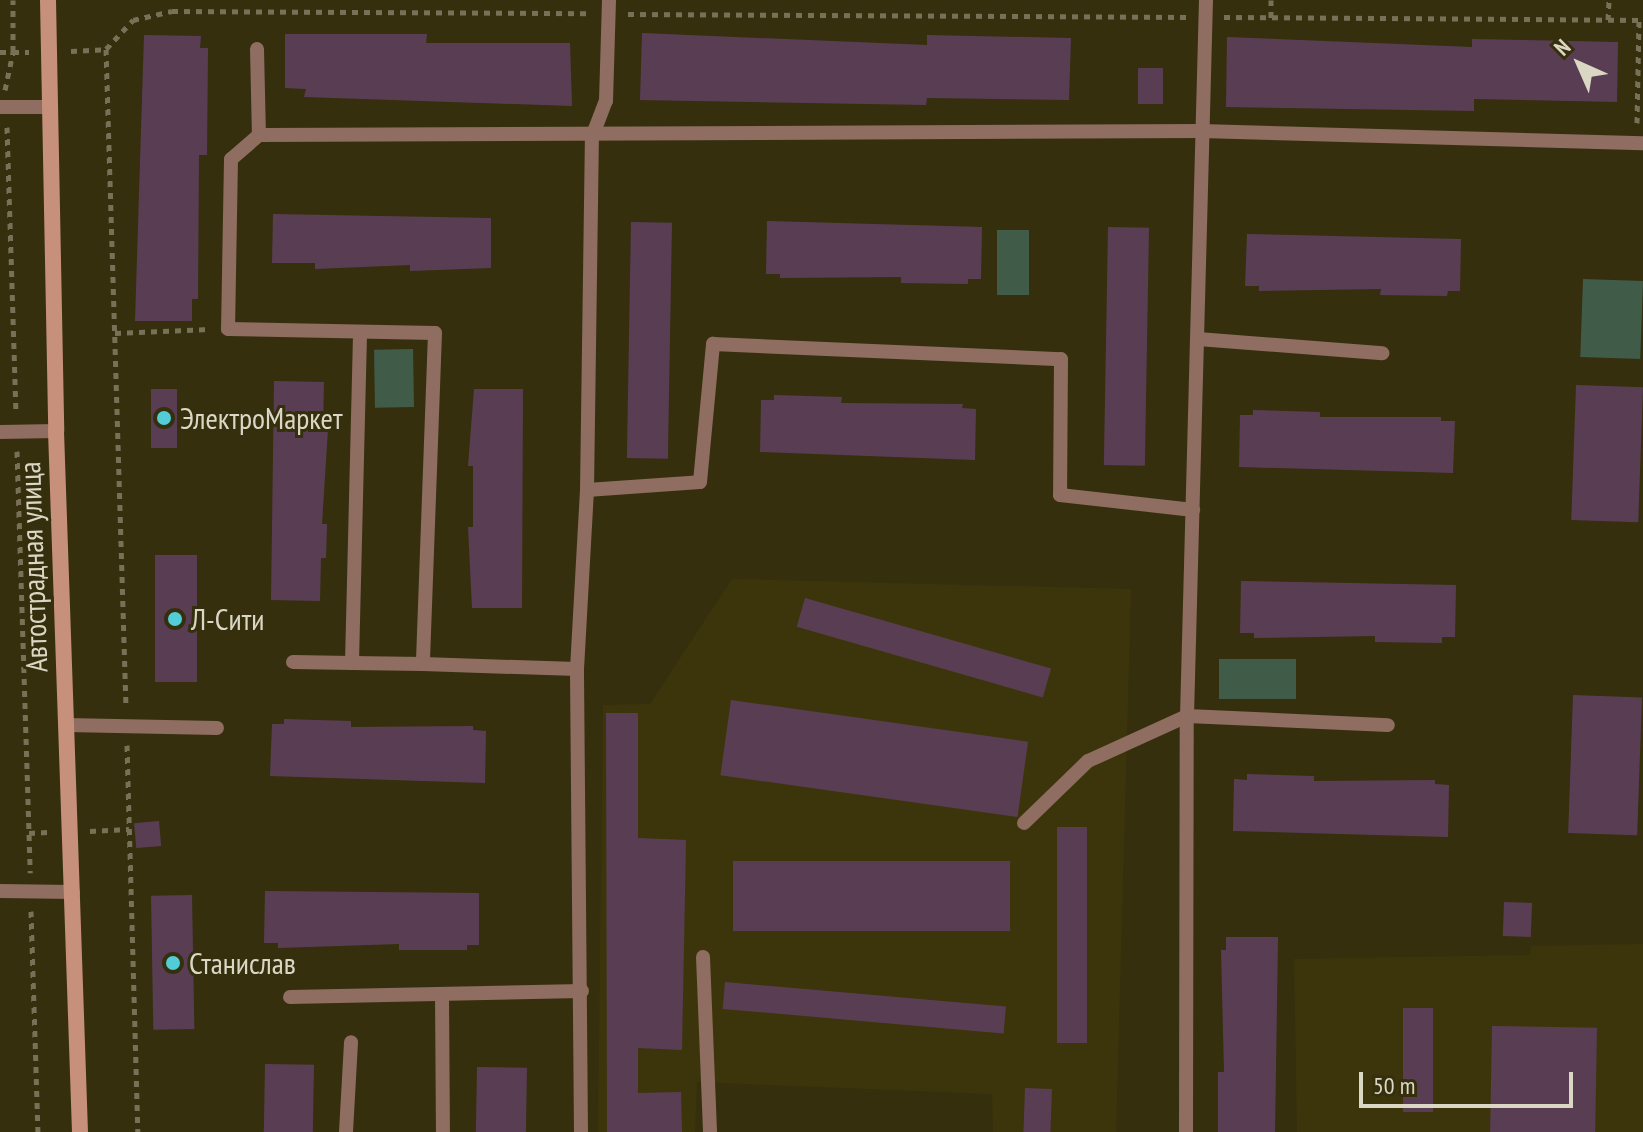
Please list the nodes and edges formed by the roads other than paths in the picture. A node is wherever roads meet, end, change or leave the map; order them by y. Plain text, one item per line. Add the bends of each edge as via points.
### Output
1 (48, 0) edge
2 (1206, 0) edge
3 (609, 7) edge
4 (257, 49) dead end
5 (49, 107) junction
6 (3, 108) edge
7 (1201, 131) junction
8 (259, 135) junction
9 (592, 137) junction
10 (1640, 143) edge
11 (360, 335) junction
12 (1198, 339) junction
13 (1382, 353) dead end
14 (56, 431) junction
15 (0, 432) edge
16 (587, 490) junction
17 (1193, 510) junction
18 (293, 662) dead end
19 (352, 663) junction
20 (423, 664) junction
21 (577, 669) junction
22 (1187, 716) junction
23 (66, 725) junction
24 (1388, 725) dead end
25 (217, 728) dead end
26 (1024, 823) dead end
27 (0, 891) edge
28 (73, 892) junction
29 (703, 957) dead end
30 (582, 991) junction
31 (442, 994) junction
32 (290, 997) dead end
33 (351, 1042) dead end
34 (80, 1132) edge
35 (346, 1132) edge
36 (443, 1132) edge
37 (581, 1132) edge
38 (710, 1132) edge
39 (1186, 1132) edge

1 - 5 main road, Автострадная улица
2 - 7 lane
3 - 9 lane via 606,101
4 - 8 lane
5 - 6 lane
5 - 14 main road, Автострадная улица
7 - 9 lane
7 - 10 lane
7 - 12 lane
8 - 9 lane
8 - 11 lane via 231,159 228,329
9 - 16 lane
11 - 19 lane
11 - 20 lane via 435,333
12 - 13 lane
12 - 17 lane
14 - 15 lane
14 - 23 main road, Автострадная улица
16 - 17 lane via 700,482 713,344 1061,359 1060,495
16 - 21 lane
17 - 22 lane
18 - 19 lane
19 - 20 lane
20 - 21 lane
21 - 30 lane
22 - 24 lane
22 - 26 lane via 1088,761
22 - 39 lane
23 - 25 lane
23 - 28 main road, Автострадная улица
27 - 28 lane
28 - 34 main road, Автострадная улица
29 - 38 lane
30 - 31 lane
30 - 37 lane
31 - 32 lane
31 - 36 lane
33 - 35 lane

